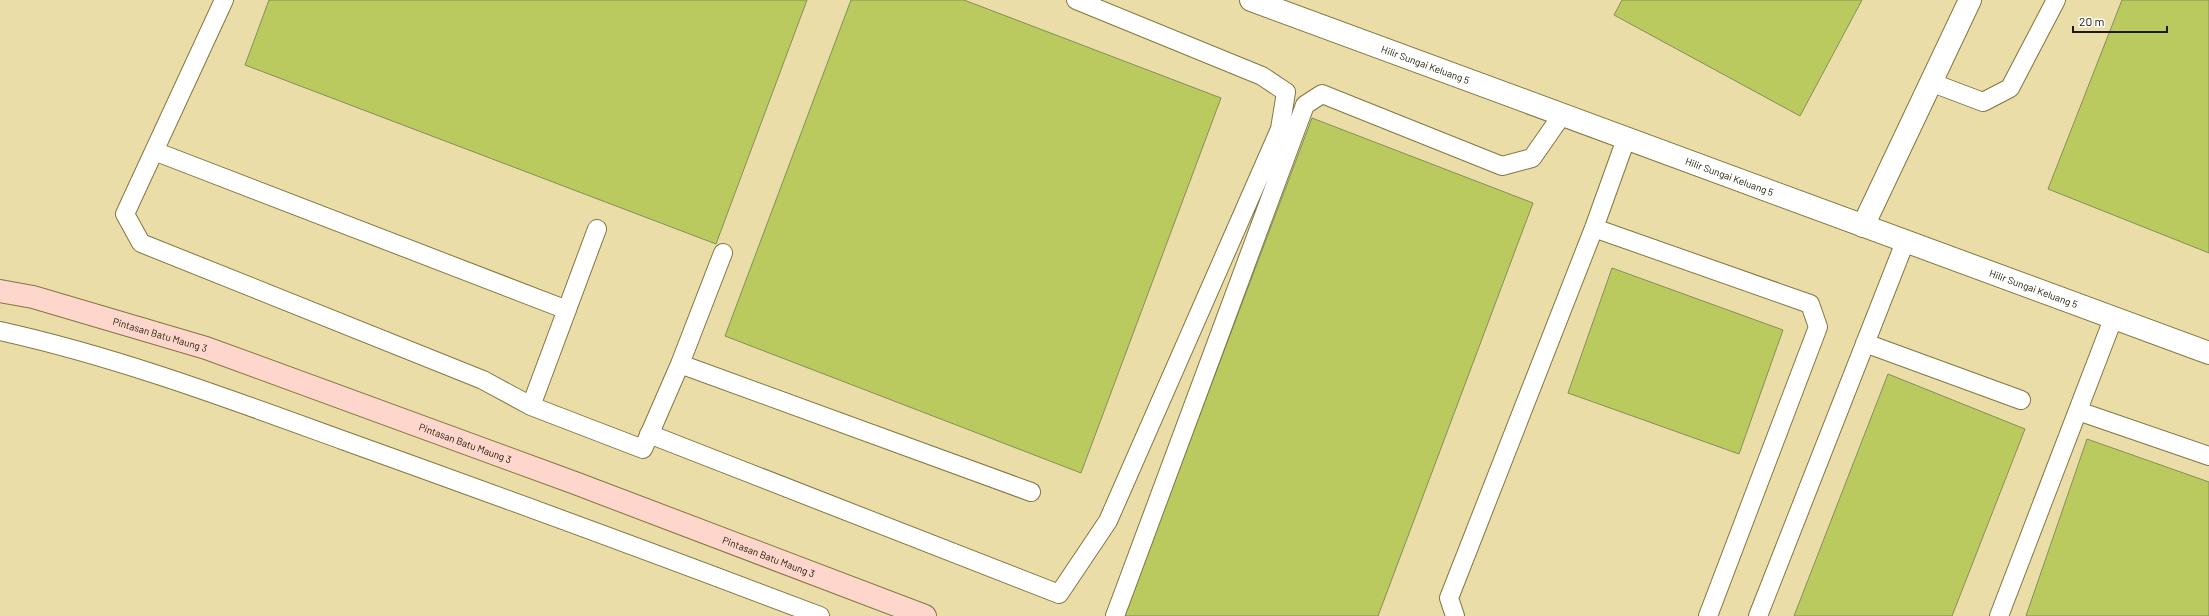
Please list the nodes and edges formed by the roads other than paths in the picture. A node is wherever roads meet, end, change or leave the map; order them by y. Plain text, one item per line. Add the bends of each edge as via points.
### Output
1 (224, 0) edge
2 (1076, 0) edge
3 (1251, 0) edge
4 (1970, 0) edge
5 (2056, 0) edge
6 (1930, 82) junction
7 (1562, 115) junction
8 (1626, 139) junction
9 (154, 151) junction
10 (1863, 226) junction
11 (1594, 228) junction
12 (596, 229) dead end
13 (1905, 242) junction
14 (723, 253) dead end
15 (0, 291) edge
16 (567, 310) junction
17 (2113, 319) junction
18 (0, 331) edge
19 (1865, 343) junction
20 (2209, 353) edge
21 (680, 364) junction
22 (2021, 400) dead end
23 (531, 406) junction
24 (2078, 411) junction
25 (649, 434) junction
26 (2209, 456) edge
27 (1031, 492) dead end
28 (820, 616) edge
29 (925, 616) edge
30 (1115, 616) edge
31 (1455, 616) edge
32 (1708, 616) edge
33 (1758, 616) edge
34 (1999, 616) edge

1 - 9 lane
2 - 25 lane via 1262,76 1286,92 1280,129 1108,521 1059,594
3 - 7 street, Hilir Sungai Keluang 5
4 - 6 street
5 - 6 lane via 2010,88 1983,102
6 - 10 street
7 - 8 street, Hilir Sungai Keluang 5
7 - 30 lane via 1532,158 1502,166 1322,94 1305,106
8 - 10 street, Hilir Sungai Keluang 5
8 - 11 lane
9 - 16 lane
9 - 23 lane via 125,214 141,243 483,380
10 - 13 street, Hilir Sungai Keluang 5
11 - 31 lane via 1449,598
11 - 32 lane via 1810,304 1818,327
12 - 16 lane
13 - 17 street, Hilir Sungai Keluang 5
13 - 19 lane
14 - 21 lane
15 - 29 street, Pintasan Batu Maung 3 via 33,297 206,348 575,483
16 - 23 lane
17 - 20 street, Hilir Sungai Keluang 5
17 - 24 lane
18 - 28 lane via 40,340 203,390 570,522
19 - 22 lane
19 - 33 lane
21 - 25 lane
21 - 27 lane
23 - 25 lane via 643,449
24 - 26 lane
24 - 34 lane

